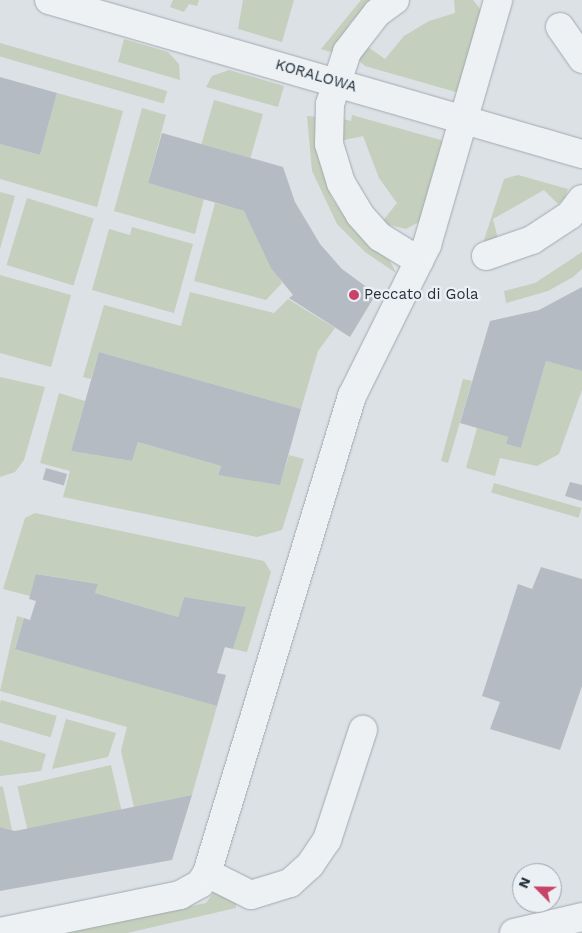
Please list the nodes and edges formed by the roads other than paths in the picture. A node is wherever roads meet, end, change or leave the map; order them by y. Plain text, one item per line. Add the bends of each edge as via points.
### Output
1 (49, 0) edge
2 (395, 0) edge
3 (498, 0) edge
4 (560, 27) dead end
5 (582, 59) edge
6 (336, 82) junction
7 (462, 118) junction
8 (582, 154) edge
9 (582, 199) edge
10 (486, 256) dead end
11 (419, 261) junction
12 (363, 730) dead end
13 (208, 873) junction
14 (582, 917) edge
15 (0, 932) edge
16 (514, 933) edge

1 - 6 street, KORALOWA
2 - 6 street via 356,36
3 - 7 street via 479,77
4 - 5 street
6 - 7 street, KORALOWA
6 - 11 street via 328,121 329,144 341,183 380,237
7 - 8 street, KORALOWA
7 - 11 street
9 - 10 street via 570,215 532,240
11 - 13 street via 352,396
12 - 13 street via 328,840 310,865 290,884 250,895
13 - 15 street via 200,884 180,895
14 - 16 street

